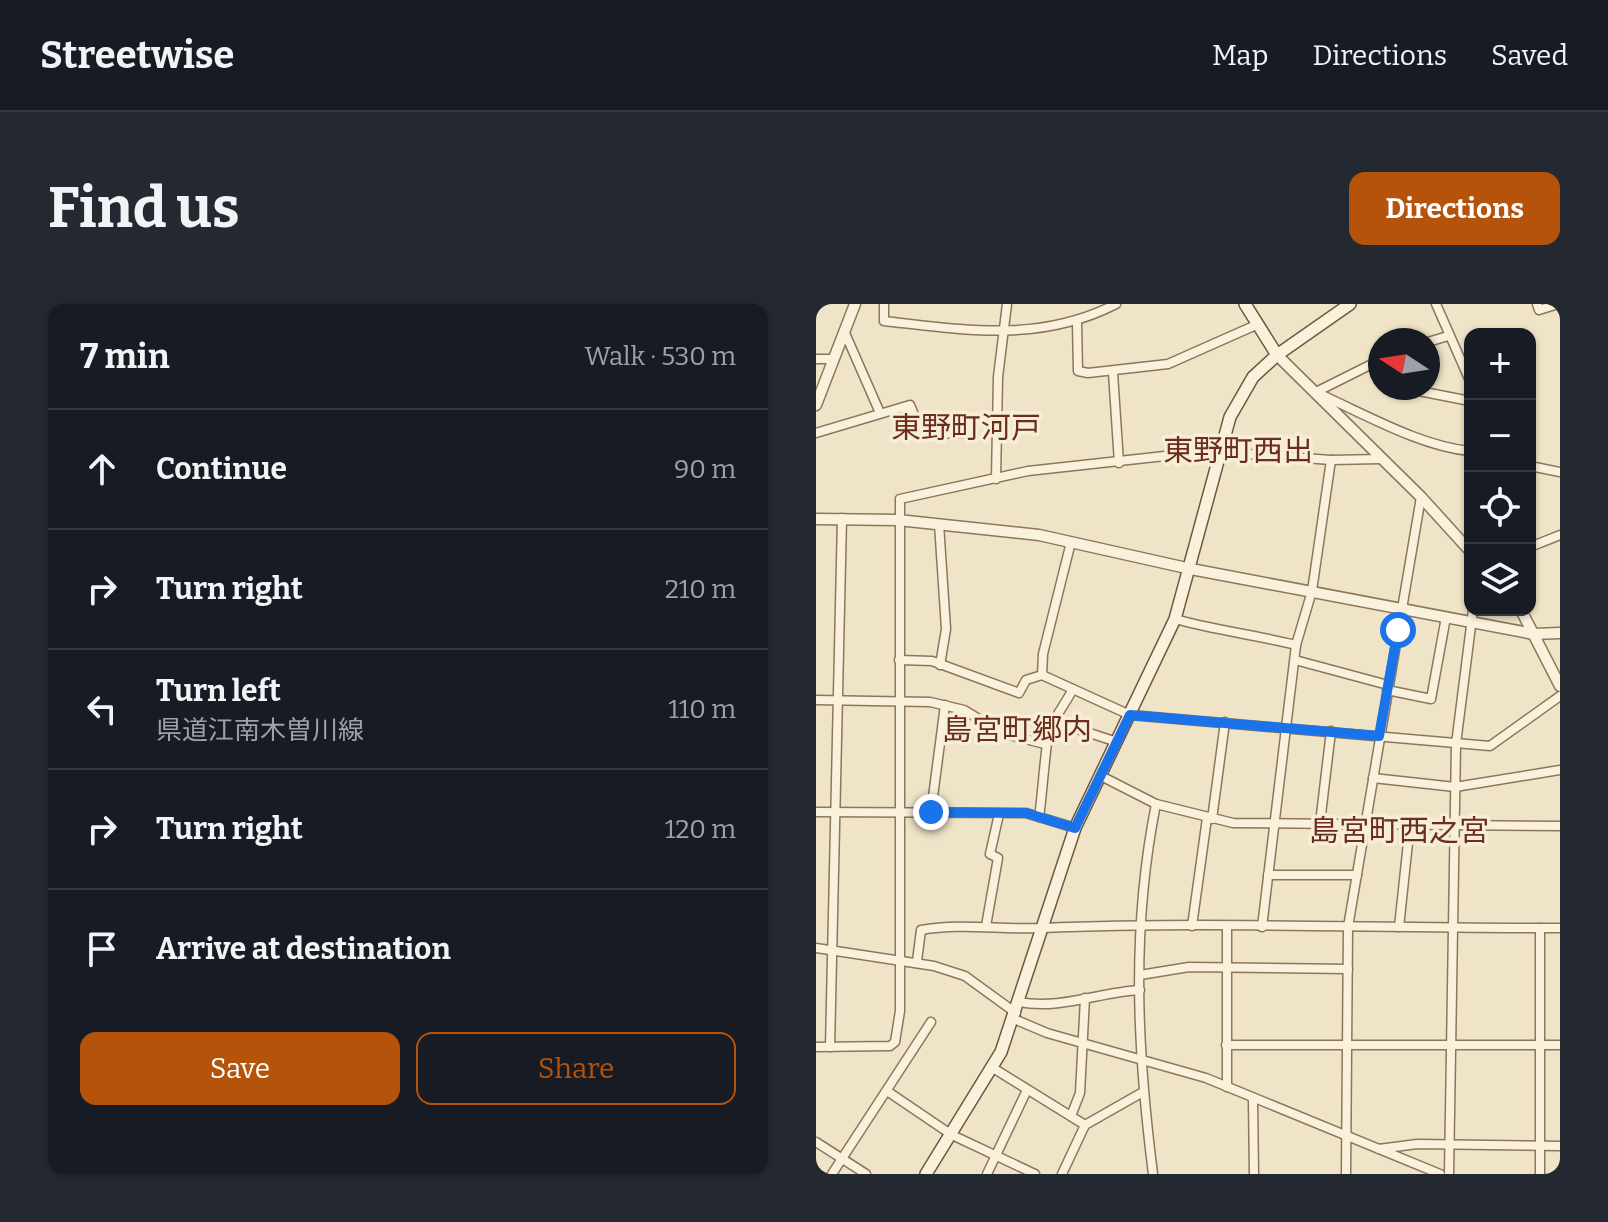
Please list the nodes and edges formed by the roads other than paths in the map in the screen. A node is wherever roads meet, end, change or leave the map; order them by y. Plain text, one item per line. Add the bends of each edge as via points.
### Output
1 (855, 304) edge
2 (884, 304) edge
3 (1007, 304) edge
4 (1116, 304) edge
5 (1246, 304) edge
6 (1350, 304) edge
7 (1436, 304) edge
8 (1537, 304) edge
9 (1558, 304) edge
10 (1077, 323) junction
11 (1256, 325) junction
12 (1002, 332) junction
13 (845, 333) junction
14 (1448, 336) junction
15 (1440, 338) edge
16 (1277, 355) junction
17 (816, 359) edge
18 (834, 359) junction
19 (1368, 366) edge
20 (1464, 369) edge
21 (1113, 373) junction
22 (1316, 392) junction
23 (1440, 395) edge
24 (1465, 400) edge
25 (816, 405) edge
26 (880, 413) junction
27 (816, 433) edge
28 (964, 433) road end
29 (1464, 450) edge
30 (1220, 452) junction
31 (1380, 459) junction
32 (1331, 460) junction
33 (1119, 463) junction
34 (1536, 467) edge
35 (1560, 472) edge
36 (996, 479) junction
37 (1421, 497) junction
38 (842, 518) junction
39 (816, 519) edge
40 (898, 520) junction
41 (939, 524) junction
42 (1560, 535) edge
43 (1071, 542) junction
44 (1464, 544) edge
45 (1536, 545) edge
46 (1191, 569) junction
47 (1312, 591) junction
48 (1401, 609) junction
49 (1472, 616) edge
50 (1525, 616) edge
51 (1446, 617) junction
52 (1175, 619) junction
53 (1560, 633) edge
54 (1534, 634) junction
55 (1296, 645) junction
56 (899, 660) junction
57 (1295, 660) junction
58 (940, 665) junction
59 (1042, 675) junction
60 (1560, 686) edge
61 (1388, 688) junction
62 (1073, 689) junction
63 (1560, 696) edge
64 (816, 700) edge
65 (838, 700) junction
66 (899, 702) junction
67 (945, 705) junction
68 (1130, 715) junction
69 (1056, 722) junction
70 (1225, 722) junction
71 (1286, 727) junction
72 (1331, 731) junction
73 (1379, 736) junction
74 (1117, 742) junction
75 (1045, 744) junction
76 (1456, 744) junction
77 (1560, 770) edge
78 (1101, 776) junction
79 (1373, 778) junction
80 (1455, 787) junction
81 (1156, 804) junction
82 (816, 812) edge
83 (837, 812) junction
84 (899, 812) junction
85 (931, 812) junction
86 (999, 814) junction
87 (1039, 817) junction
88 (1210, 818) junction
89 (1273, 823) junction
90 (1320, 823) junction
91 (1364, 823) junction
92 (1410, 824) junction
93 (1455, 826) junction
94 (1560, 826) edge
95 (1075, 828) junction
96 (1268, 875) junction
97 (1357, 875) junction
98 (1138, 925) junction
99 (986, 926) junction
100 (1192, 926) junction
101 (1227, 926) junction
102 (1262, 927) junction
103 (1348, 927) junction
104 (1399, 927) junction
105 (1451, 927) junction
106 (1041, 928) junction
107 (1540, 928) junction
108 (1560, 928) edge
109 (816, 948) edge
110 (835, 951) junction
111 (899, 959) junction
112 (917, 961) junction
113 (1226, 969) junction
114 (1348, 969) junction
115 (1140, 975) junction
116 (1140, 990) junction
117 (1085, 998) junction
118 (1017, 1011) junction
119 (931, 1022) dead end
120 (1083, 1043) junction
121 (1347, 1044) junction
122 (1450, 1044) junction
123 (1226, 1045) junction
124 (1540, 1045) junction
125 (1560, 1045) edge
126 (816, 1047) edge
127 (830, 1047) junction
128 (1139, 1056) junction
129 (993, 1068) junction
130 (1227, 1087) junction
131 (1027, 1090) junction
132 (887, 1091) junction
133 (1143, 1092) junction
134 (1253, 1099) junction
135 (1071, 1116) junction
136 (1085, 1125) junction
137 (952, 1135) junction
138 (1347, 1136) junction
139 (816, 1142) edge
140 (1449, 1145) junction
141 (1540, 1146) junction
142 (1560, 1146) edge
143 (1378, 1149) junction
144 (997, 1156) junction
145 (843, 1158) junction
146 (832, 1174) edge
147 (866, 1174) edge
148 (926, 1174) edge
149 (987, 1174) edge
150 (1035, 1174) edge
151 (1062, 1174) edge
152 (1153, 1174) edge
153 (1254, 1174) edge
154 (1346, 1174) edge
155 (1440, 1174) edge
156 (1449, 1174) edge
157 (1540, 1174) edge

1 - 13 street
2 - 12 street via 884,321
3 - 12 street
4 - 10 street
5 - 11 main road
6 - 16 main road
7 - 14 street
8 - 9 street via 1539,310
10 - 12 street
10 - 21 street via 1078,371
11 - 16 main road
11 - 21 street via 1168,364
12 - 36 street
13 - 18 street
13 - 26 street
14 - 15 street
14 - 20 street
16 - 22 street
16 - 30 main road via 1240,395
17 - 18 street
18 - 25 street
19 - 22 street
21 - 33 street
22 - 29 street via 1384,425
22 - 31 street
23 - 24 street
26 - 27 street
26 - 28 street via 910,405 922,434
30 - 32 street
30 - 33 street
30 - 46 main road
31 - 32 street
31 - 37 street
32 - 47 street
33 - 36 street
34 - 35 street
36 - 40 street via 902,497
37 - 44 street
37 - 48 street
38 - 39 street
38 - 40 street
38 - 65 street
40 - 41 street
40 - 56 street
41 - 43 street
41 - 58 street via 946,629
42 - 45 street
43 - 46 street
43 - 59 street
46 - 47 street
46 - 52 main road
47 - 48 street
47 - 55 street
48 - 51 street
48 - 61 street
49 - 51 street
49 - 54 street
49 - 76 street
50 - 54 street
51 - 61 street via 1431,699
52 - 55 street
52 - 68 main road
53 - 54 street
54 - 60 street
55 - 57 street
56 - 58 street
56 - 66 street
57 - 61 street
57 - 71 street
58 - 59 street via 1019,693 1026,680
59 - 62 street
61 - 73 street
62 - 68 street
62 - 69 street
63 - 76 street via 1490,746
64 - 65 street
65 - 66 street
65 - 83 street
66 - 67 street
66 - 84 street
67 - 75 street via 1002,733
67 - 85 street
68 - 70 street
68 - 74 main road
69 - 74 street
69 - 75 street
70 - 71 street
70 - 88 street
71 - 72 street
71 - 89 street
72 - 73 street
72 - 90 street
73 - 76 street
73 - 79 street
74 - 78 main road
75 - 87 street
76 - 80 street
77 - 80 street
78 - 81 street
78 - 95 main road
79 - 80 street
79 - 91 street
80 - 93 street
81 - 88 street
81 - 98 street
82 - 83 street
83 - 84 street
83 - 110 street
84 - 85 street
84 - 111 street
85 - 86 street
86 - 87 street
86 - 99 street via 990,854 998,858
87 - 95 street
88 - 89 street
88 - 100 street
89 - 90 street
89 - 96 street
90 - 91 street
91 - 92 street
91 - 97 street
92 - 93 street
92 - 104 street
93 - 94 street
93 - 105 street
95 - 106 main road
96 - 97 street
96 - 102 street
97 - 103 street
98 - 100 street
98 - 106 street
98 - 115 street
99 - 106 street
99 - 112 street via 921,930
100 - 101 street
101 - 102 street
101 - 113 street
102 - 103 street
103 - 104 street
103 - 114 street
104 - 105 street
105 - 107 street
105 - 122 street
106 - 118 main road
107 - 108 street
107 - 124 street
109 - 110 street
110 - 111 street
110 - 127 street
111 - 112 street
111 - 127 street via 895,1042 883,1048
112 - 118 street via 965,976
113 - 114 street
113 - 115 street via 1189,967
113 - 123 street
114 - 121 street
115 - 116 street
116 - 117 street
116 - 128 street
117 - 118 street
117 - 120 street
118 - 120 street
118 - 129 main road
119 - 132 street
120 - 128 street
120 - 135 street via 1080,1093
121 - 122 street
121 - 123 street
121 - 138 street
122 - 124 street
122 - 140 street
123 - 130 street
124 - 125 street
124 - 141 street
126 - 127 street
128 - 130 street
128 - 133 street
129 - 131 street
129 - 137 main road
130 - 134 street
131 - 135 street
131 - 144 street
132 - 137 street
132 - 145 street
133 - 136 street
133 - 152 street
134 - 138 street
134 - 153 street
135 - 136 street
136 - 151 street
137 - 144 street
137 - 148 main road
138 - 143 street
138 - 154 street
139 - 145 street
140 - 141 street
140 - 143 street
140 - 156 street
141 - 142 street
141 - 157 street
143 - 155 street
144 - 149 street
144 - 150 street
145 - 146 street
145 - 147 street

